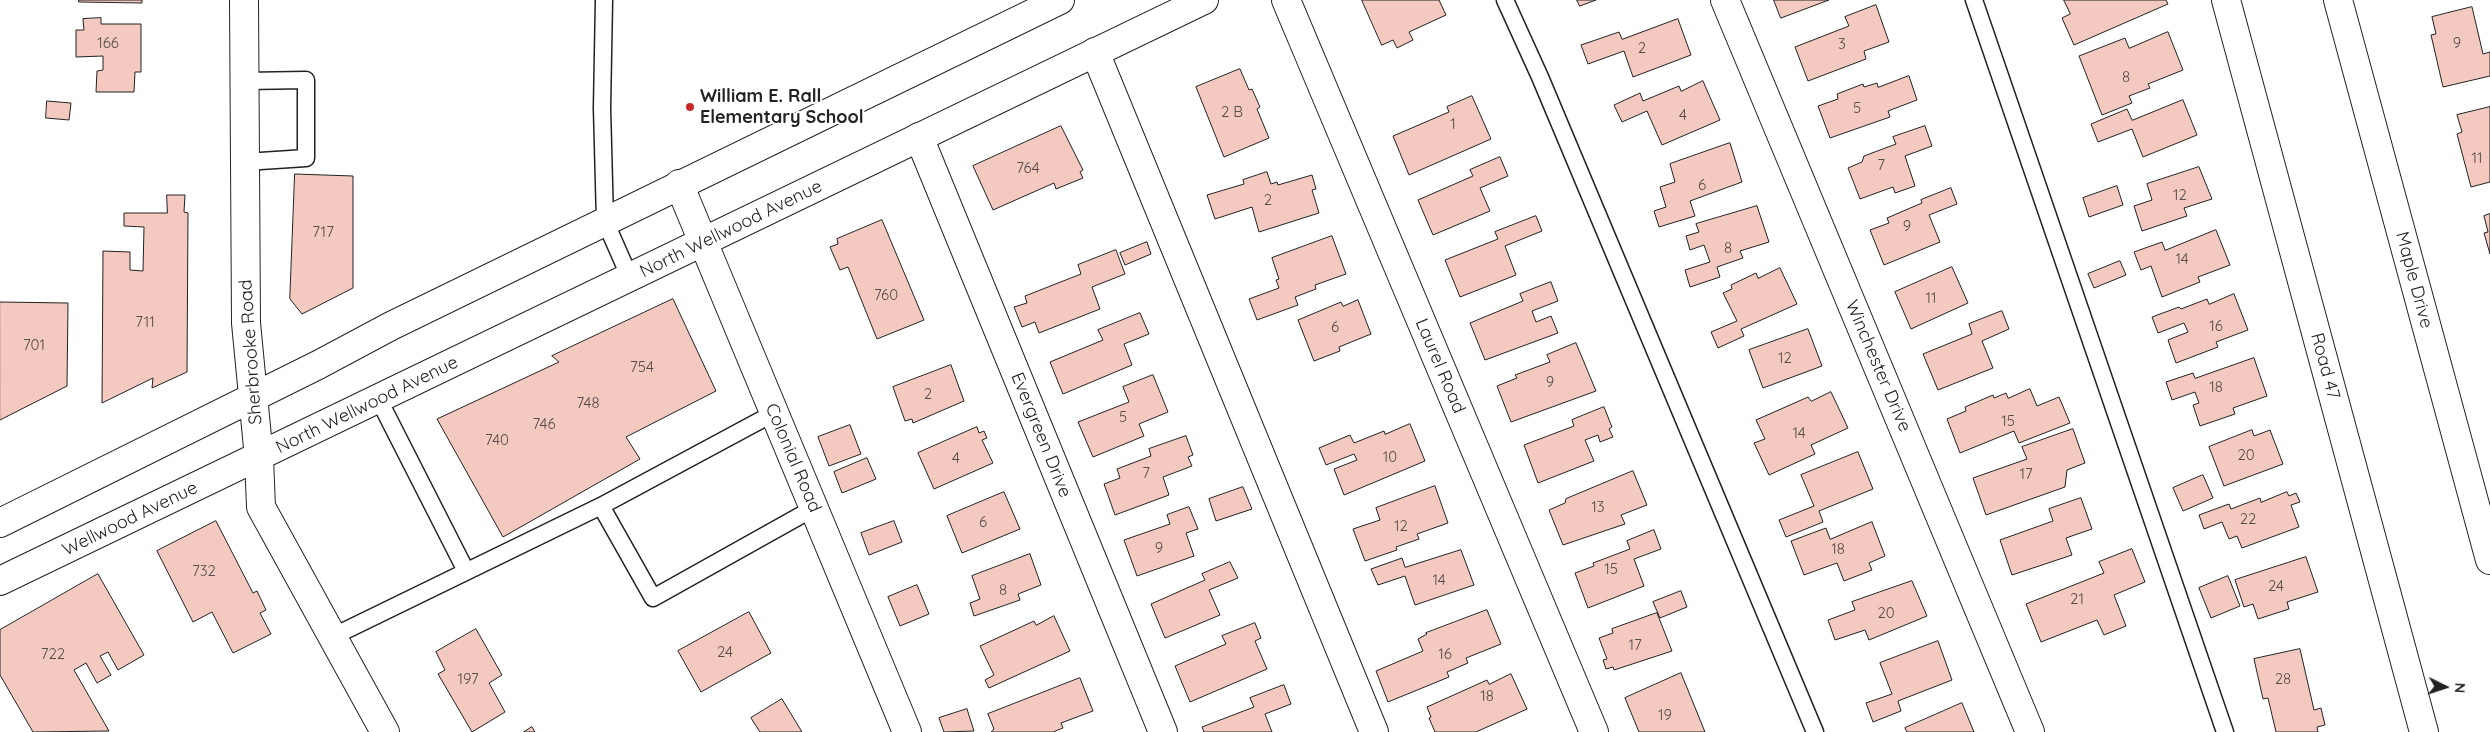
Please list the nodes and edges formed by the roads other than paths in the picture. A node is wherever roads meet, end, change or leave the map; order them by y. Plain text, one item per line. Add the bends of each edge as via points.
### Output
1 (244, 0) edge
2 (604, 0) edge
3 (1059, 0) edge
4 (1204, 0) edge
5 (1286, 0) edge
6 (1505, 0) edge
7 (1725, 0) edge
8 (1974, 0) edge
9 (2226, 0) edge
10 (2338, 0) edge
11 (1095, 52) junction
12 (244, 81) junction
13 (919, 137) junction
14 (245, 162) junction
15 (679, 184) junction
16 (605, 221) junction
17 (704, 242) junction
18 (630, 278) junction
19 (253, 397) junction
20 (378, 398) junction
21 (774, 413) junction
22 (259, 458) junction
23 (601, 506) junction
24 (814, 508) junction
25 (0, 523) edge
26 (2490, 560) edge
27 (466, 571) junction
28 (0, 581) edge
29 (332, 637) junction
30 (385, 732) edge
31 (907, 732) edge
32 (1164, 732) edge
33 (1374, 732) edge
34 (1594, 732) edge
35 (1815, 732) edge
36 (2030, 732) edge
37 (2225, 732) edge
38 (2424, 732) edge

1 - 12 street, Sherbrooke Road
2 - 16 lane
3 - 15 street
4 - 11 street, North Wellwood Avenue
5 - 34 street, Laurel Road
6 - 35 lane
7 - 36 street, Winchester Drive
8 - 37 lane
9 - 38 street, Road 47
10 - 26 street, Maple Drive
11 - 13 street, North Wellwood Avenue
11 - 33 street
12 - 14 street, Sherbrooke Road
12 - 14 lane via 306,80 306,158
13 - 17 street, North Wellwood Avenue
13 - 32 street, Evergreen Drive
14 - 19 street, Sherbrooke Road via 246,323
15 - 16 street
15 - 17 street, Colonial Road
16 - 18 lane
16 - 19 street
17 - 18 street, North Wellwood Avenue
17 - 21 street, Colonial Road
18 - 20 street, North Wellwood Avenue
19 - 22 street, Sherbrooke Road
19 - 25 street
20 - 22 street, North Wellwood Avenue
20 - 27 lane
21 - 23 lane
21 - 24 street, Colonial Road
22 - 28 street, Wellwood Avenue
22 - 29 street, Sherbrooke Road via 260,507
23 - 24 lane via 654,598
23 - 27 lane
24 - 31 street, Colonial Road
27 - 29 lane
29 - 30 street, Sherbrooke Road

